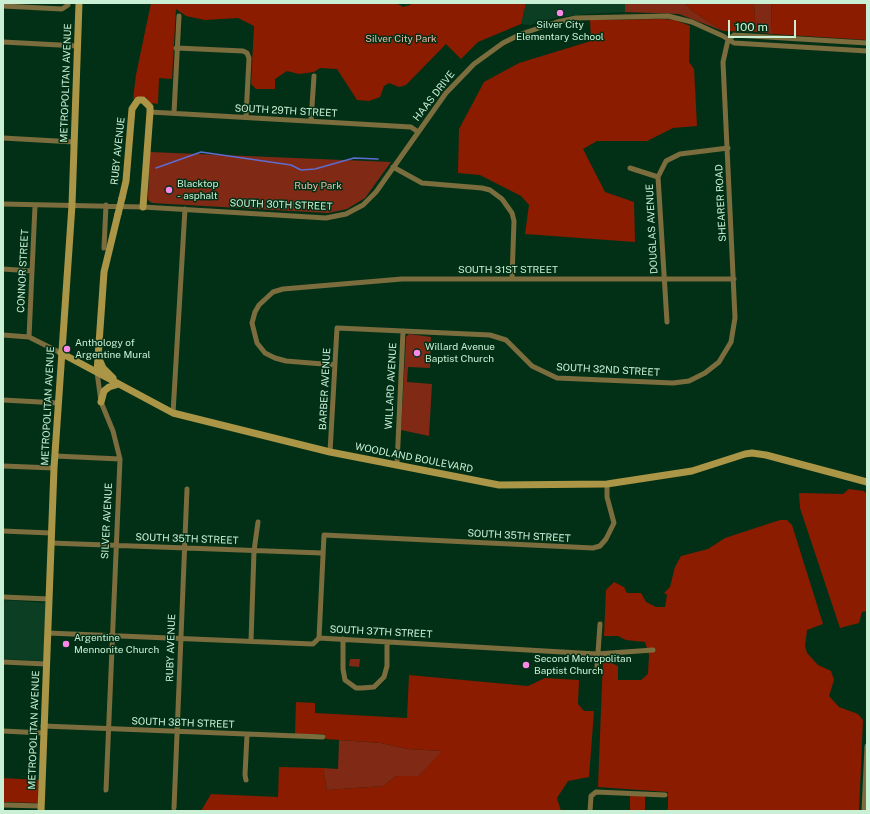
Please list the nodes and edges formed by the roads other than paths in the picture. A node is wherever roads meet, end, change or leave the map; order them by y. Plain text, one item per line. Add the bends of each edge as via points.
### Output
1 (79, 3) edge
2 (68, 4) edge
3 (3, 6) edge
4 (179, 16) dead end
5 (728, 40) junction
6 (3, 42) edge
7 (867, 43) edge
8 (78, 46) junction
9 (176, 48) junction
10 (867, 51) edge
11 (314, 76) dead end
12 (150, 112) junction
13 (174, 113) junction
14 (246, 118) junction
15 (311, 121) junction
16 (418, 132) junction
17 (3, 138) edge
18 (74, 142) junction
19 (728, 148) junction
20 (393, 167) junction
21 (630, 168) dead end
22 (658, 177) junction
23 (3, 204) edge
24 (72, 205) junction
25 (106, 205) junction
26 (35, 206) junction
27 (143, 207) junction
28 (185, 210) junction
29 (104, 248) dead end
30 (103, 257) dead end
31 (3, 269) edge
32 (32, 271) junction
33 (104, 272) junction
34 (512, 279) junction
35 (734, 279) junction
36 (664, 280) junction
37 (667, 322) dead end
38 (337, 328) joint
39 (403, 331) junction
40 (3, 335) edge
41 (29, 337) junction
42 (61, 353) junction
43 (98, 358) junction
44 (719, 362) joint
45 (335, 365) junction
46 (97, 372) junction
47 (118, 384) junction
48 (3, 400) edge
49 (101, 402) junction
50 (58, 403) junction
51 (174, 413) junction
52 (330, 452) junction
53 (55, 456) junction
54 (120, 459) junction
55 (397, 465) junction
56 (3, 466) edge
57 (54, 468) junction
58 (867, 482) edge
59 (607, 484) junction
60 (187, 489) dead end
61 (258, 522) dead end
62 (3, 531) edge
63 (51, 533) junction
64 (51, 543) junction
65 (115, 545) junction
66 (185, 548) junction
67 (254, 551) junction
68 (322, 553) junction
69 (3, 597) edge
70 (49, 599) junction
71 (600, 624) dead end
72 (48, 633) junction
73 (112, 636) junction
74 (182, 638) junction
75 (319, 638) junction
76 (343, 639) junction
77 (251, 641) junction
78 (387, 642) junction
79 (653, 650) dead end
80 (597, 654) junction
81 (3, 662) edge
82 (46, 664) junction
83 (597, 667) dead end
84 (108, 729) junction
85 (43, 730) junction
86 (3, 731) edge
87 (178, 732) junction
88 (247, 734) junction
89 (322, 737) dead end
90 (867, 746) edge
91 (246, 780) dead end
92 (106, 790) dead end
93 (665, 795) dead end
94 (3, 805) edge
95 (174, 808) dead end
96 (41, 809) edge
97 (590, 811) edge
98 (864, 811) edge

1 - 8 street, METROPOLITAN AVENUE
2 - 3 street via 62,9
4 - 9 street
5 - 7 street via 734,36
5 - 10 street, HAAS DRIVE via 734,43
5 - 16 street, HAAS DRIVE via 692,22 668,16 576,18 536,28 503,43 474,64 446,93
5 - 19 street, SHEARER ROAD via 723,62
6 - 8 street
8 - 18 street, METROPOLITAN AVENUE
9 - 13 street
9 - 14 street via 243,51 249,58
11 - 15 street
12 - 13 street, SOUTH 29TH STREET
12 - 27 street
12 - 33 street, RUBY AVENUE, bridge via 150,107 143,100 138,100 132,109 126,181
13 - 14 street, SOUTH 29TH STREET
14 - 15 street, SOUTH 29TH STREET
15 - 16 street, SOUTH 29TH STREET via 411,127
16 - 20 street, HAAS DRIVE
17 - 18 street
18 - 24 street, METROPOLITAN AVENUE
19 - 22 street via 680,154 666,161
19 - 35 street, SHEARER ROAD
20 - 28 street, SOUTH 30TH STREET via 376,192 363,205 354,211 337,216 326,218
20 - 34 street via 422,183 472,186 490,190 502,199 512,213
21 - 22 street
22 - 36 street, DOUGLAS AVENUE
23 - 26 street, SOUTH 30TH STREET
24 - 25 street, SOUTH 30TH STREET
24 - 26 street, SOUTH 30TH STREET
24 - 42 street, METROPOLITAN AVENUE
25 - 27 street, SOUTH 30TH STREET
25 - 29 street
26 - 32 street, CONNOR STREET
27 - 28 street, SOUTH 30TH STREET
28 - 51 street
30 - 33 street, SILVER AVENUE
31 - 32 street
32 - 41 street, CONNOR STREET
33 - 43 street, SILVER AVENUE
34 - 36 street, SOUTH 31ST STREET
34 - 45 street, SOUTH 31ST STREET via 402,279 283,289 265,298 255,312 252,322 257,343 265,353 286,361
35 - 36 street, SOUTH 31ST STREET
35 - 44 street, SHEARER ROAD via 735,318 731,342
36 - 37 street, DOUGLAS AVENUE
38 - 39 street, SOUTH 32ND STREET
38 - 45 street, BARBER AVENUE
39 - 44 street, SOUTH 32ND STREET via 481,334 506,340 532,366 557,378 673,383 705,373
39 - 55 street, WILLARD AVENUE
40 - 41 street
41 - 42 street
42 - 46 street, WOODLAND BOULEVARD
42 - 50 street, METROPOLITAN AVENUE
43 - 46 street, SILVER AVENUE
43 - 47 street via 103,368
45 - 52 street, BARBER AVENUE
46 - 47 street, WOODLAND BOULEVARD
46 - 49 street, SILVER AVENUE
47 - 49 street via 104,391
47 - 51 street, WOODLAND BOULEVARD
48 - 50 street
49 - 54 street, SILVER AVENUE via 113,431
50 - 53 street, METROPOLITAN AVENUE
51 - 52 street, WOODLAND BOULEVARD
52 - 55 street, WOODLAND BOULEVARD
53 - 54 street
53 - 57 street, METROPOLITAN AVENUE
54 - 65 street, SILVER AVENUE
55 - 59 street, WOODLAND BOULEVARD via 508,486
56 - 57 street
57 - 63 street, METROPOLITAN AVENUE
58 - 59 street, WOODLAND BOULEVARD via 779,458 745,454 692,471
59 - 68 street, SOUTH 35TH STREET via 614,522 606,539 600,546 593,548 324,534
60 - 66 street, RUBY AVENUE
61 - 67 street
62 - 63 street
63 - 64 street, METROPOLITAN AVENUE
64 - 65 street, SOUTH 35TH STREET
64 - 70 street, METROPOLITAN AVENUE
65 - 66 street, SOUTH 35TH STREET
65 - 73 street, SILVER AVENUE
66 - 67 street, SOUTH 35TH STREET
66 - 74 street, RUBY AVENUE
67 - 68 street, SOUTH 35TH STREET
67 - 77 street
68 - 75 street
69 - 70 street
70 - 72 street, METROPOLITAN AVENUE
71 - 80 street
72 - 73 street, SOUTH 37TH STREET
72 - 82 street, METROPOLITAN AVENUE
73 - 74 street, SOUTH 37TH STREET
73 - 84 street, SILVER AVENUE
74 - 77 street, SOUTH 37TH STREET
74 - 87 street, RUBY AVENUE
75 - 76 street, SOUTH 37TH STREET
75 - 77 street, SOUTH 37TH STREET via 314,644
76 - 78 street, SOUTH 37TH STREET
76 - 78 street via 345,680 356,688 374,687 384,677 387,666
78 - 80 street, SOUTH 37TH STREET
79 - 80 street, SOUTH 37TH STREET
80 - 83 street
81 - 82 street
82 - 85 street, METROPOLITAN AVENUE
84 - 85 street, SOUTH 38TH STREET
84 - 87 street, SOUTH 38TH STREET
84 - 92 street, SILVER AVENUE
85 - 86 street, SOUTH 38TH STREET
85 - 96 street, METROPOLITAN AVENUE
87 - 88 street, SOUTH 38TH STREET
87 - 95 street, RUBY AVENUE
88 - 89 street, SOUTH 38TH STREET
88 - 91 street
90 - 98 street
93 - 97 street via 600,791 593,794
94 - 96 street

